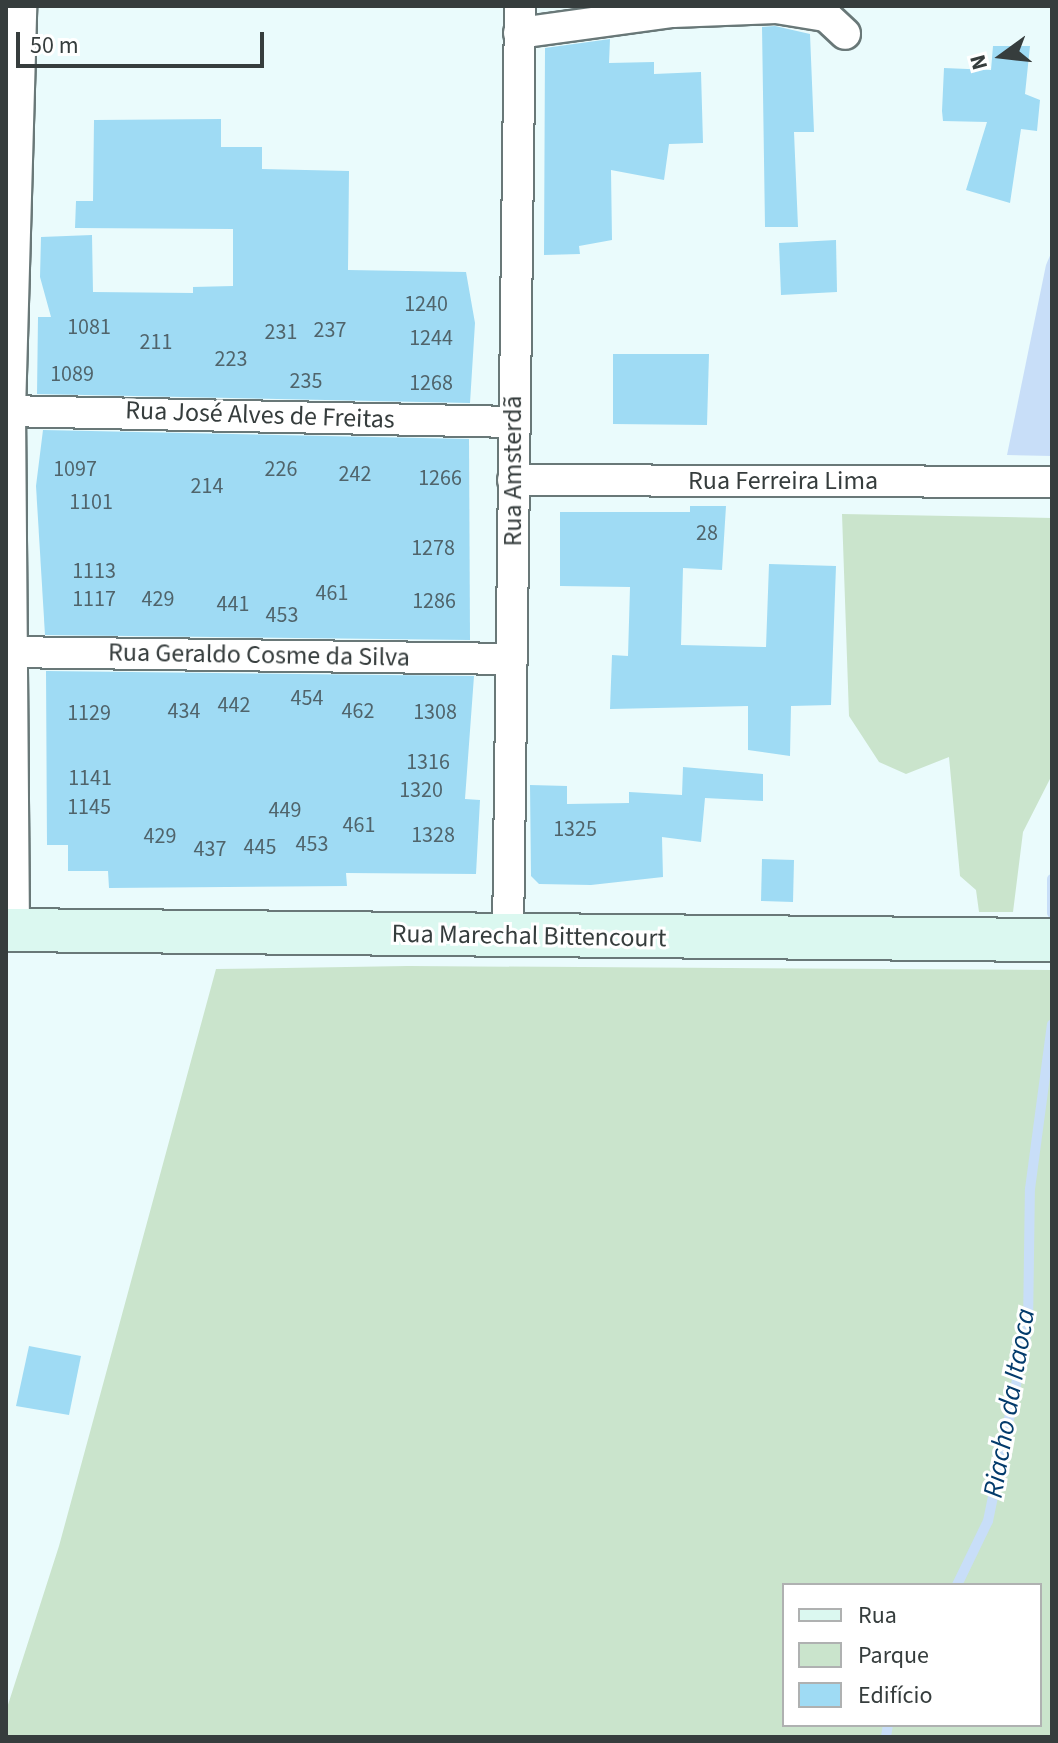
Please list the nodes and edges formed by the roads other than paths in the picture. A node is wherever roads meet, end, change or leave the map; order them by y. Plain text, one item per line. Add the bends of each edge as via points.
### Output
1 (21, 6) edge
2 (519, 19) edge
3 (845, 34) dead end
4 (11, 139) edge
5 (8, 411) edge
6 (513, 422) junction
7 (513, 480) junction
8 (1052, 482) edge
9 (10, 652) edge
10 (512, 659) junction
11 (10, 930) edge
12 (508, 937) junction
13 (1052, 940) edge

1 - 4 street
2 - 3 street via 776,8 826,16
2 - 6 street, Rua Amsterdã
4 - 5 street
5 - 6 street, Rua José Alves de Freitas
5 - 9 street
6 - 7 street, Rua Amsterdã
7 - 8 street, Rua Ferreira Lima
7 - 10 street, Rua Amsterdã
9 - 10 street, Rua Geraldo Cosme da Silva
9 - 11 street
10 - 12 street, Rua Amsterdã
11 - 12 main road, Rua Marechal Bittencourt
12 - 13 main road, Rua Marechal Bittencourt

